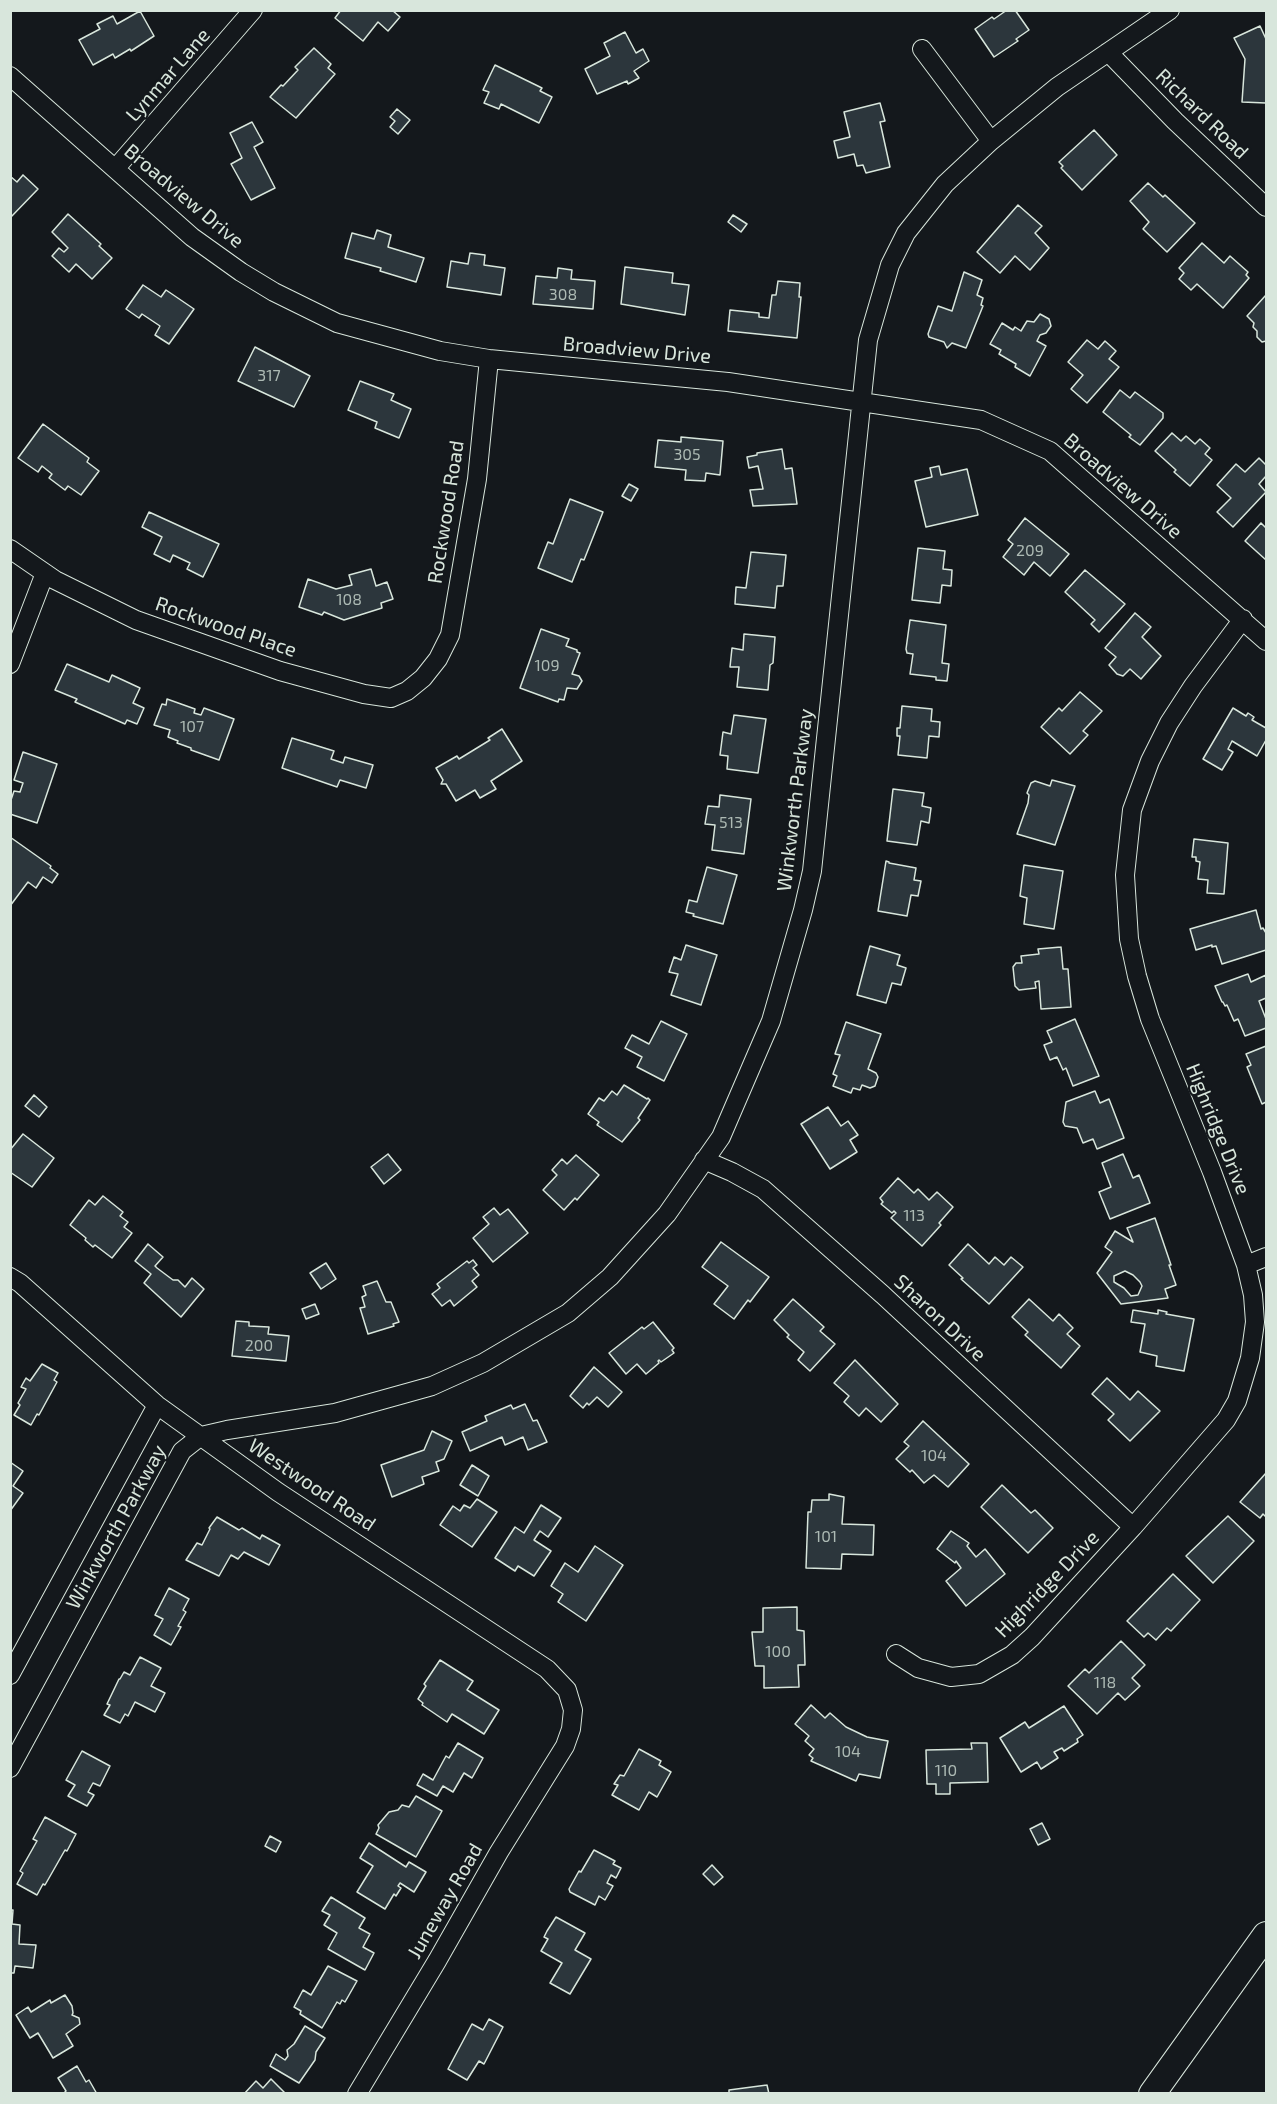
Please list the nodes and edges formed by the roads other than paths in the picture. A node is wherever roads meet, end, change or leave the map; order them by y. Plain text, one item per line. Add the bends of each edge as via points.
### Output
1 (254, 10) edge
2 (1170, 10) edge
3 (922, 49) dead end
4 (1108, 52) junction
5 (10, 76) edge
6 (991, 141) junction
7 (115, 169) junction
8 (1266, 207) edge
9 (489, 359) junction
10 (860, 402) junction
11 (10, 549) edge
12 (45, 573) junction
13 (1243, 620) junction
14 (1266, 641) edge
15 (10, 664) edge
16 (432, 668) joint
17 (704, 1160) junction
18 (1266, 1257) edge
19 (1246, 1264) junction
20 (10, 1277) edge
21 (157, 1405) junction
22 (201, 1436) junction
23 (1133, 1527) junction
24 (896, 1654) dead end
25 (10, 1675) edge
26 (571, 1729) joint
27 (10, 1768) edge
28 (1266, 1935) edge
29 (357, 2094) edge
30 (1152, 2094) edge

1 - 7 street, Lynmar Lane
2 - 4 street, Winkworth Parkway
3 - 6 street
4 - 6 street, Winkworth Parkway via 1057,87
4 - 8 street, Richard Road
5 - 7 street, Broadview Drive
6 - 10 street, Winkworth Parkway via 945,184 906,233 890,265 868,340
7 - 9 street, Broadview Drive via 192,237 274,292 337,322 440,351
9 - 10 street, Broadview Drive via 728,382
9 - 16 street, Rockwood Road via 477,479 450,634
10 - 13 street, Broadview Drive via 981,420 1050,451
10 - 17 street, Winkworth Parkway via 812,871 771,1021 721,1137
11 - 12 street, Rockwood Place
12 - 15 street
12 - 16 street, Rockwood Place via 136,620 280,671 364,694 391,698 407,691
13 - 14 street, Broadview Drive
13 - 19 street, Highridge Drive via 1193,686 1150,761 1132,810 1125,874 1129,939 1140,987
17 - 22 street, Winkworth Parkway via 667,1214 609,1277 568,1313 483,1363 432,1386 335,1413
17 - 23 street, Sharon Drive via 763,1189
18 - 19 street
19 - 23 street, Highridge Drive via 1255,1322 1250,1358 1237,1401 1226,1420
20 - 21 street, Westwood Road
21 - 22 street, Westwood Road
21 - 25 street, Winkworth Parkway
22 - 26 street, Westwood Road via 278,1492 547,1669 567,1690 573,1710
22 - 27 street, Winkworth Parkway via 182,1450
23 - 24 street, Highridge Drive via 1032,1637 1012,1655 979,1674 951,1677 918,1668
26 - 29 street, Juneway Road
28 - 30 street

